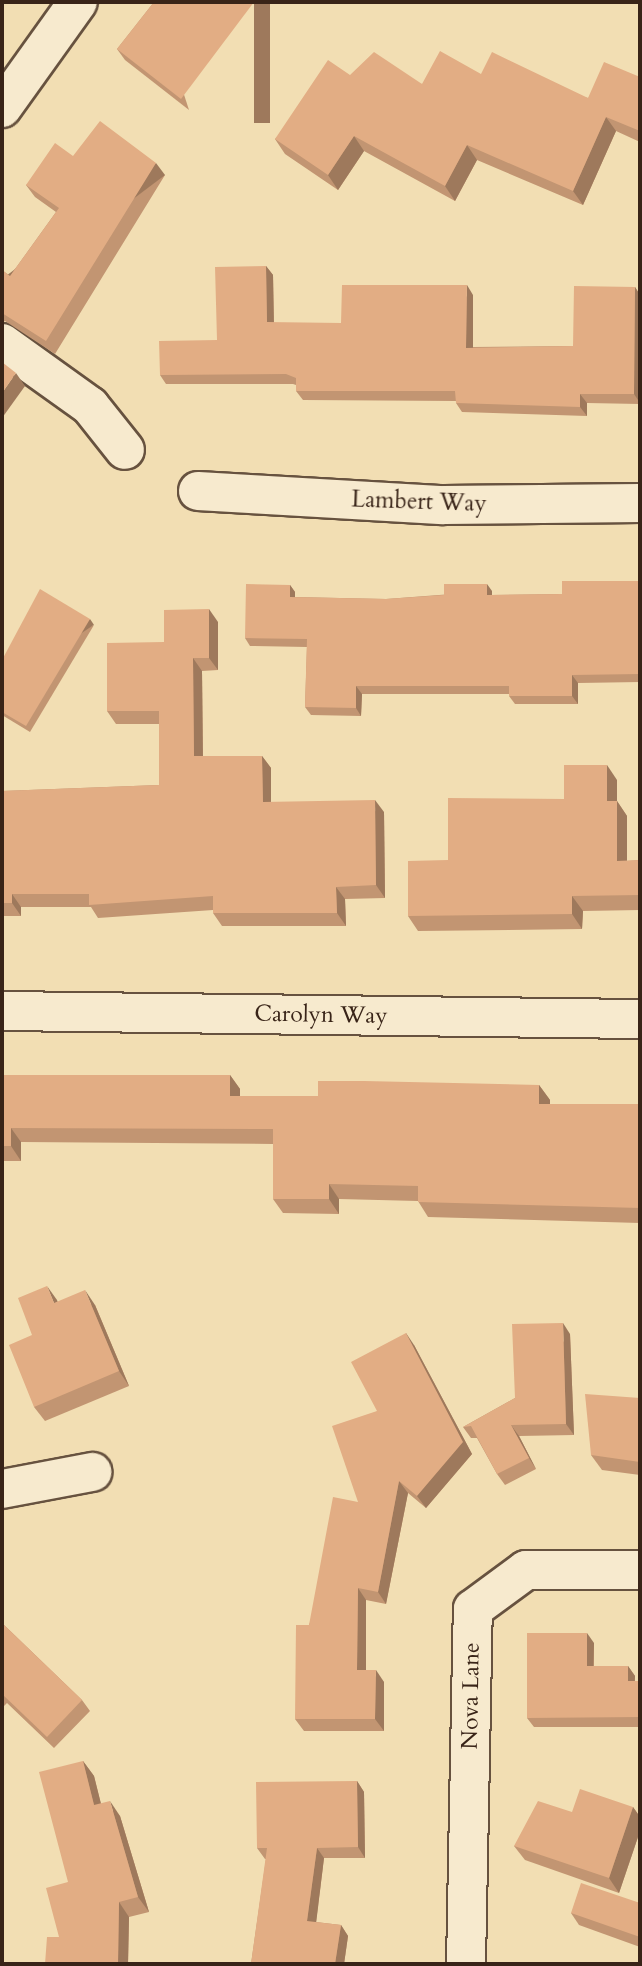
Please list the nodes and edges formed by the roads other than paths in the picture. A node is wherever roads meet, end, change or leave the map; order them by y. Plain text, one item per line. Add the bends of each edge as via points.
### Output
1 (78, 2) edge
2 (2, 108) edge
3 (2, 343) edge
4 (125, 450) dead end
5 (198, 491) dead end
6 (640, 503) edge
7 (2, 1011) edge
8 (640, 1019) edge
9 (92, 1472) dead end
10 (2, 1489) edge
11 (640, 1570) edge
12 (466, 1964) edge

1 - 2 street
3 - 4 street via 90,406
5 - 6 street, Lambert Way via 444,505
7 - 8 street, Carolyn Way
9 - 10 street
11 - 12 street, Nova Lane via 526,1570 473,1609

